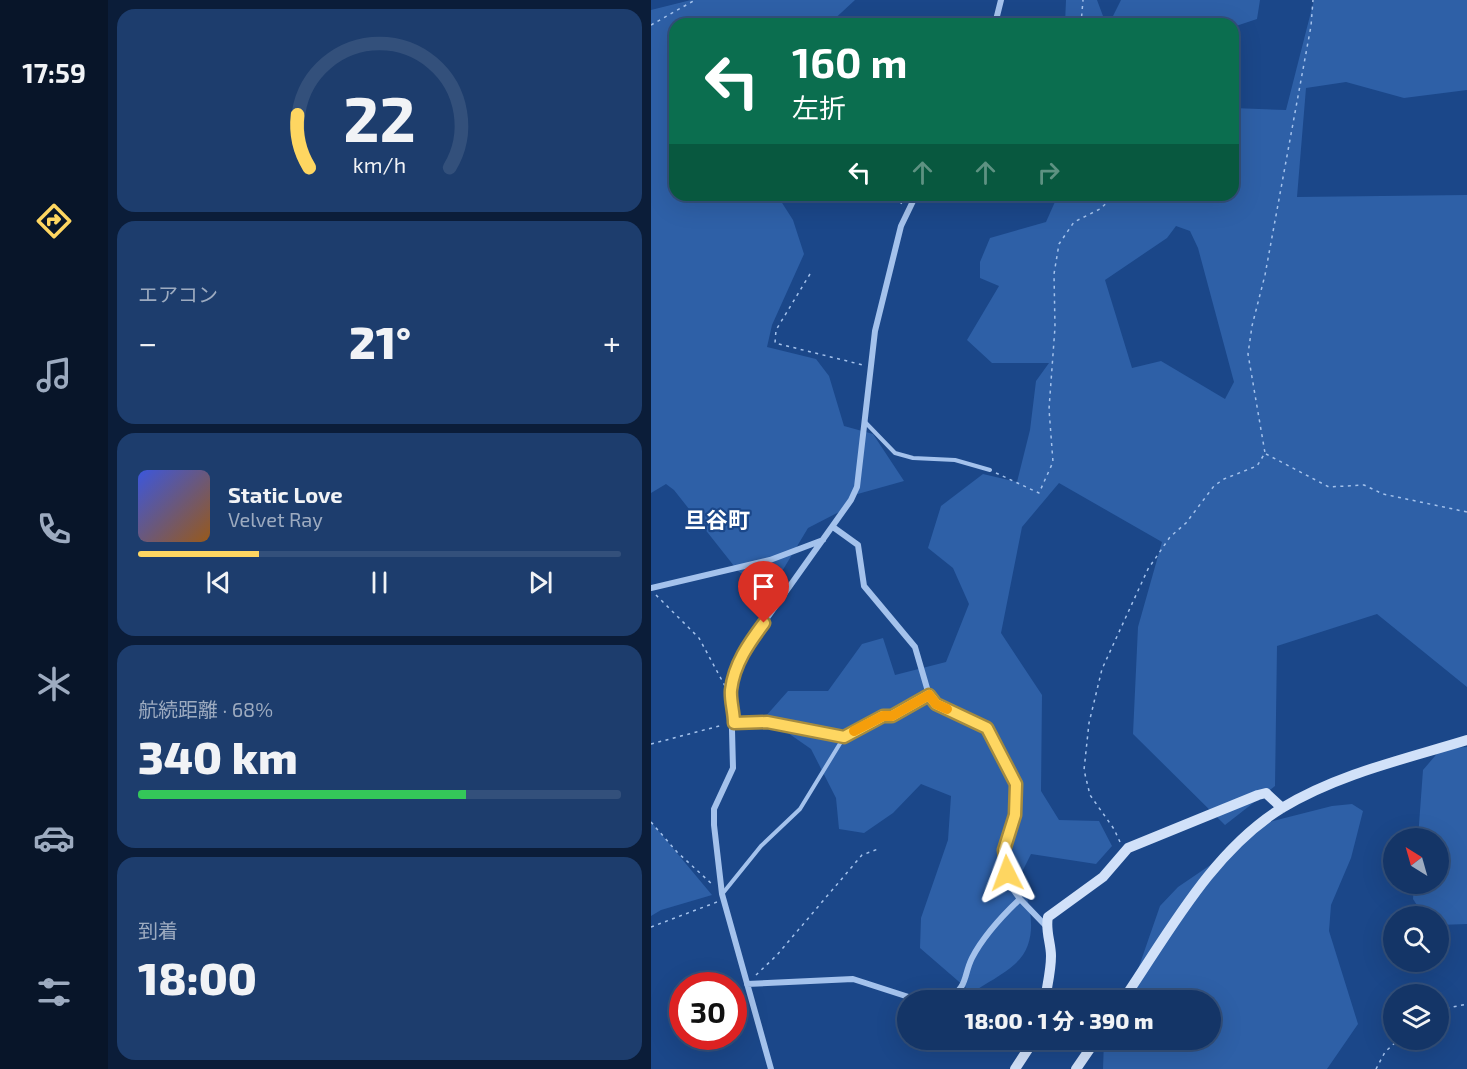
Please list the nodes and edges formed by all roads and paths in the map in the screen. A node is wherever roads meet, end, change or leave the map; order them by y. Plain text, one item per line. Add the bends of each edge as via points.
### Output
1 (695, 0) edge
2 (1001, 0) edge
3 (1083, 0) edge
4 (1313, 0) edge
5 (996, 18) edge
6 (1082, 18) edge
7 (651, 25) edge
8 (900, 201) edge
9 (913, 201) edge
10 (1108, 201) edge
11 (907, 212) junction
12 (810, 274) dead end
13 (869, 367) junction
14 (865, 421) junction
15 (1265, 453) junction
16 (990, 470) joint
17 (1467, 512) edge
18 (833, 526) junction
19 (823, 540) junction
20 (651, 589) edge
21 (731, 695) junction
22 (929, 695) junction
23 (734, 723) junction
24 (844, 737) junction
25 (1467, 740) edge
26 (651, 744) edge
27 (1282, 808) junction
28 (651, 822) edge
29 (878, 849) dead end
30 (1125, 852) junction
31 (722, 894) junction
32 (1020, 899) junction
33 (1046, 926) junction
34 (651, 927) edge
35 (744, 972) edge
36 (747, 984) junction
37 (957, 990) edge
38 (1046, 990) edge
39 (1129, 990) edge
40 (897, 993) edge
41 (1467, 1004) edge
42 (1449, 1008) edge
43 (1027, 1050) edge
44 (1089, 1050) edge
45 (1388, 1050) edge
46 (771, 1069) edge
47 (1015, 1069) edge
48 (1076, 1069) edge
49 (1376, 1069) edge

1 - 7 path
2 - 5 street
3 - 6 path
4 - 15 path via 1248,354
8 - 11 path
9 - 11 street
10 - 16 path via 1074,222 1059,244 1054,274 1049,409 1053,462 1039,493
11 - 13 street via 881,304
12 - 13 path via 776,330 775,344
13 - 14 street
14 - 16 lane via 895,453 955,460
14 - 18 street via 857,487
15 - 17 path via 1329,487 1364,485 1383,494
15 - 30 path via 1257,466 1214,486 1170,537 1148,569 1102,669 1089,723 1085,780
18 - 19 street
18 - 22 street via 858,544 864,586 915,647
19 - 20 street via 770,560
19 - 21 street via 745,649
20 - 21 path via 699,638
21 - 23 street
22 - 24 lane
22 - 32 street via 936,704 987,728 1016,784 1016,808 1003,861 1010,885
23 - 24 lane via 767,722
23 - 26 path
23 - 31 street via 733,768 714,809
24 - 31 lane via 800,809 761,846
25 - 27 street via 1351,776
27 - 30 street via 1272,797 1259,795 1142,840
27 - 39 street via 1237,843 1218,865
28 - 31 path
29 - 36 path via 862,855 777,955
30 - 33 street via 1103,877 1048,917
31 - 34 path via 717,902
31 - 35 street
32 - 33 street
32 - 37 street via 998,920 971,960 966,981
33 - 38 street via 1051,938
36 - 40 street via 853,979
36 - 46 street
41 - 42 path
43 - 47 street
44 - 48 street
45 - 49 path

